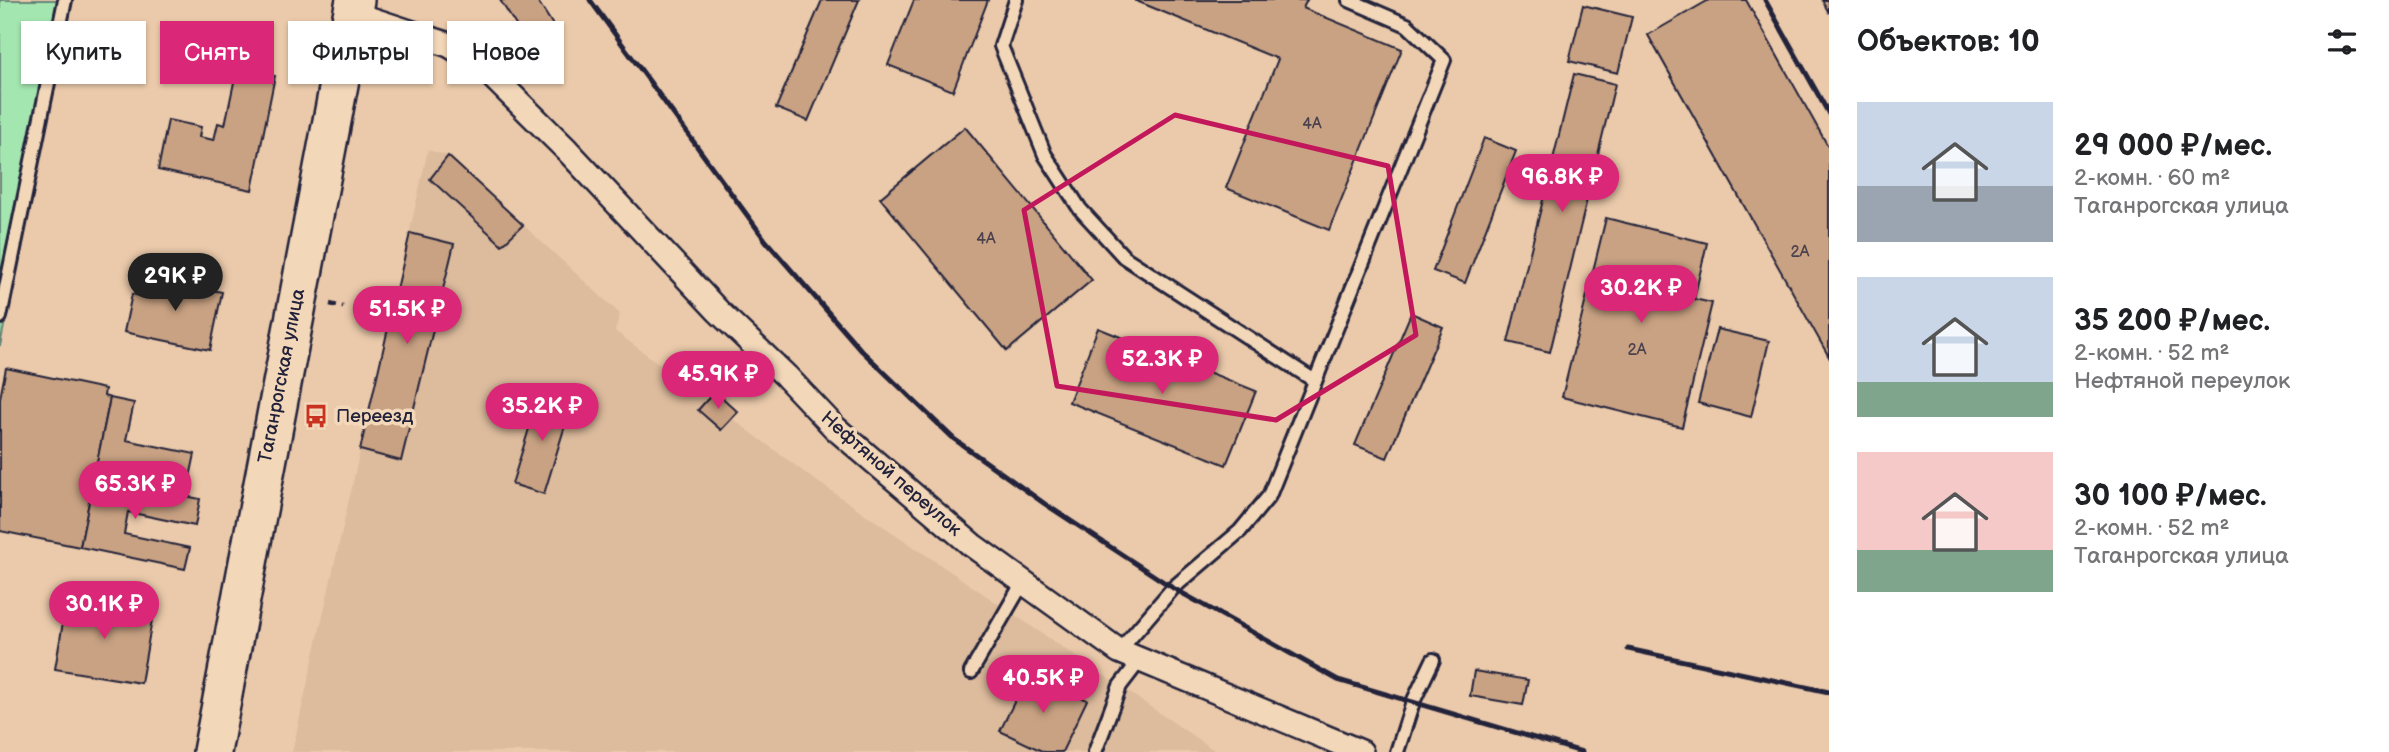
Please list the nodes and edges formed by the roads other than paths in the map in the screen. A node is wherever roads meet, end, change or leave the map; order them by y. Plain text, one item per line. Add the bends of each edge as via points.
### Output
1 (65, 0) edge
2 (1016, 0) edge
3 (1349, 0) edge
4 (353, 6) edge
5 (0, 317) edge
6 (1315, 380) junction
7 (1023, 582) junction
8 (1129, 655) junction
9 (1433, 660) dead end
10 (971, 672) dead end
11 (1352, 750) edge
12 (212, 752) edge
13 (1095, 752) edge
14 (1396, 752) edge

1 - 5 lane
2 - 6 lane via 1001,47 1045,155 1080,209 1124,257
3 - 6 lane via 1407,25 1444,60
4 - 7 street, Нефтяной переулок via 449,45 480,64 835,428 972,545
4 - 12 main road, Таганрогская улица
6 - 8 lane via 1269,496 1240,531 1173,588
7 - 8 street, Нефтяной переулок
7 - 10 lane
8 - 11 street, Нефтяной переулок
8 - 13 lane
9 - 14 lane

